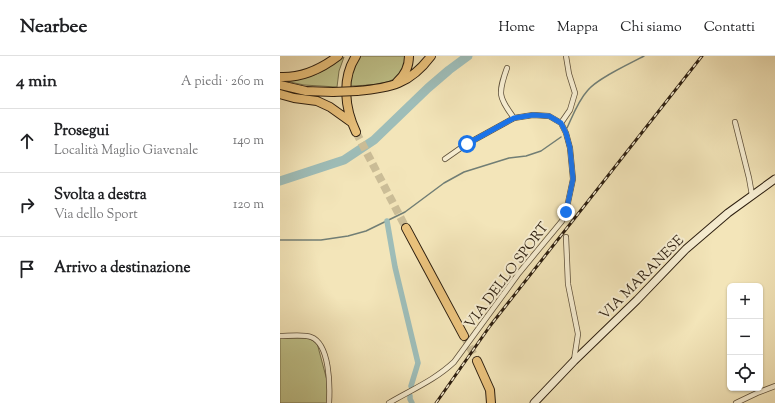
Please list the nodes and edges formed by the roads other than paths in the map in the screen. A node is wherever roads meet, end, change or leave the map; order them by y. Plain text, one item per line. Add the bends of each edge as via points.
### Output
1 (338, 56) edge
2 (350, 56) edge
3 (356, 56) edge
4 (409, 56) edge
5 (431, 56) edge
6 (566, 56) edge
7 (507, 68) dead end
8 (280, 77) edge
9 (280, 85) edge
10 (393, 85) junction
11 (280, 94) edge
12 (514, 118) junction
13 (735, 122) dead end
14 (562, 125) junction
15 (354, 127) junction
16 (445, 159) dead end
17 (775, 179) edge
18 (752, 195) junction
19 (406, 228) tunnel mouth
20 (566, 237) dead end
21 (280, 336) edge
22 (464, 336) tunnel mouth
23 (477, 361) tunnel mouth
24 (574, 361) junction
25 (775, 386) edge
26 (329, 403) edge
27 (389, 403) edge
28 (491, 403) edge
29 (534, 403) edge
30 (737, 403) edge

1 - 8 highway via 312,72
2 - 15 highway via 343,73 341,93
3 - 15 highway via 347,75 346,92
4 - 10 highway via 405,73
5 - 10 highway via 408,79
6 - 14 street via 575,93
7 - 12 street via 500,87 502,100
9 - 10 highway, bridge via 306,91 333,92 371,90
11 - 15 highway via 330,106
12 - 14 street via 549,116
12 - 16 street
13 - 18 street
14 - 27 street, VIA DELLO SPORT via 570,148 573,179 562,220 454,362 430,380
17 - 18 main road, VIA MARANESE
18 - 24 main road, VIA MARANESE via 686,249
19 - 22 highway
20 - 24 street via 568,284 578,334
21 - 26 street via 310,336 319,342 328,367
23 - 28 highway via 490,390
24 - 29 main road, VIA MARANESE
25 - 30 street

